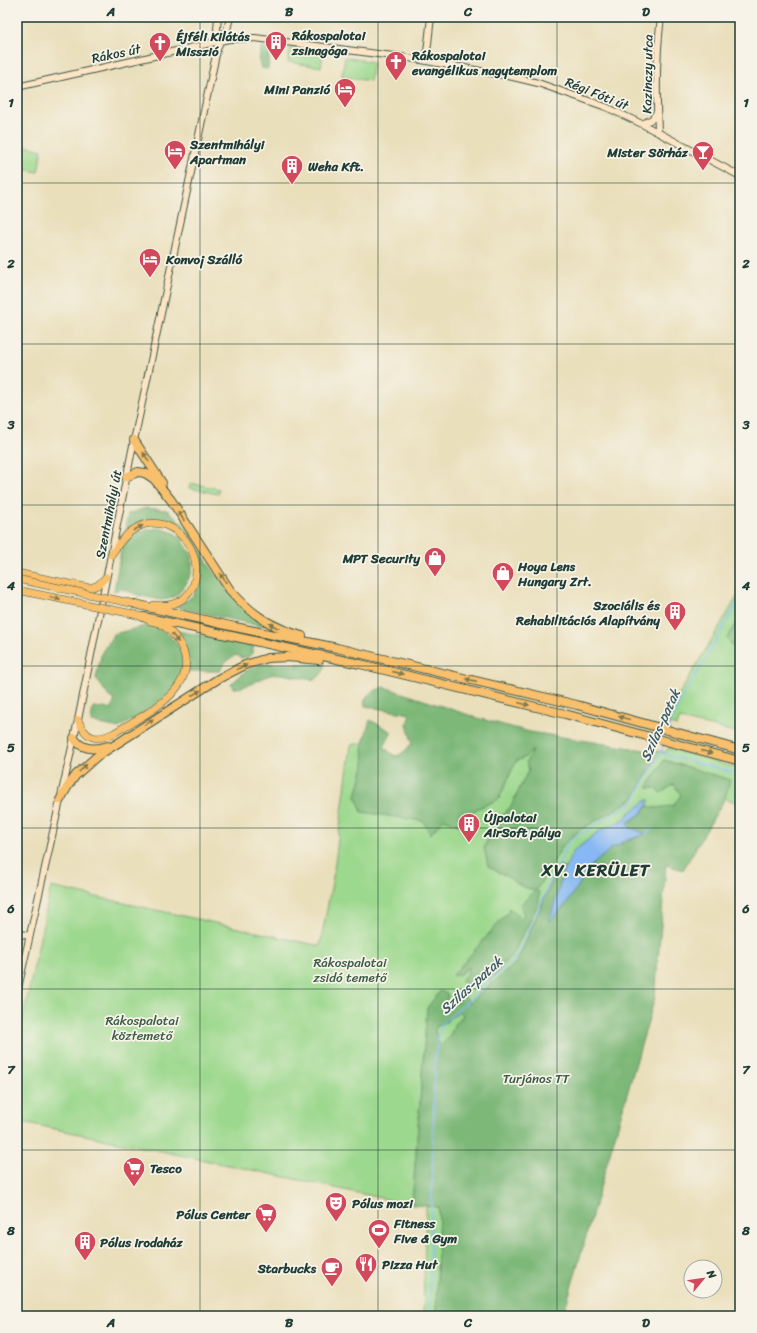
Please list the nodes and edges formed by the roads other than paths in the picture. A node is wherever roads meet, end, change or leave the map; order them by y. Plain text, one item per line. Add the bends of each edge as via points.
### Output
1 (218, 17) edge
2 (230, 17) edge
3 (430, 17) edge
4 (661, 17) edge
5 (220, 41) junction
6 (426, 61) junction
7 (17, 87) edge
8 (657, 112) junction
9 (642, 124) junction
10 (658, 131) junction
11 (740, 176) edge
12 (134, 440) junction
13 (126, 477) junction
14 (171, 500) junction
15 (111, 555) junction
16 (17, 573) edge
17 (106, 577) junction
18 (17, 579) edge
19 (17, 590) edge
20 (135, 604) junction
21 (144, 616) junction
22 (337, 648) junction
23 (360, 664) junction
24 (78, 720) junction
25 (74, 738) junction
26 (116, 743) junction
27 (740, 750) edge
28 (740, 761) edge
29 (60, 800) junction
30 (17, 933) edge
31 (29, 936) junction
32 (17, 993) edge

1 - 5 main road
2 - 5 main road, Szentmihályi út via 227,30
3 - 6 main road
4 - 8 main road, Kazinczy utca
5 - 6 main road, Régi Fóti út via 255,38
5 - 7 main road, Rákos út
5 - 12 main road, Szentmihályi út via 214,59
6 - 9 main road, Régi Fóti út via 538,83
8 - 9 main road via 652,119
8 - 10 main road, Kazinczy utca
9 - 10 main road, Régi Fóti út
10 - 11 main road, Régi Fóti út
12 - 13 main road, Szentmihályi út
14 -> 12 highway
13 - 14 highway via 138,472 145,474 154,479
13 - 15 main road, Szentmihályi út
22 -> 14 highway via 277,627 256,616 230,590
15 - 17 main road, Szentmihályi út
15 -> 20 main road via 135,528 151,523 180,533 192,549 196,560 195,582 186,597 172,605
16 - 17 main road via 90,588 98,585
17 - 24 main road, Szentmihályi út
18 - 20 main road, bridge
19 -> 21 main road, bridge
20 - 22 highway via 235,628
21 - 23 highway
21 -> 24 main road via 165,627 181,647 186,666 182,683 169,698 106,737 89,736
27 -> 22 highway via 577,705
26 -> 23 highway via 218,679 257,661 288,657 310,658 352,666
23 -> 28 highway via 565,714
24 - 25 main road, Szentmihályi út
25 - 26 highway via 79,745 90,748 107,747
25 - 29 main road, Szentmihályi út
29 -> 26 highway via 86,764
29 - 31 main road, Szentmihályi út
30 - 31 main road
31 - 32 main road, Szentmihályi út

